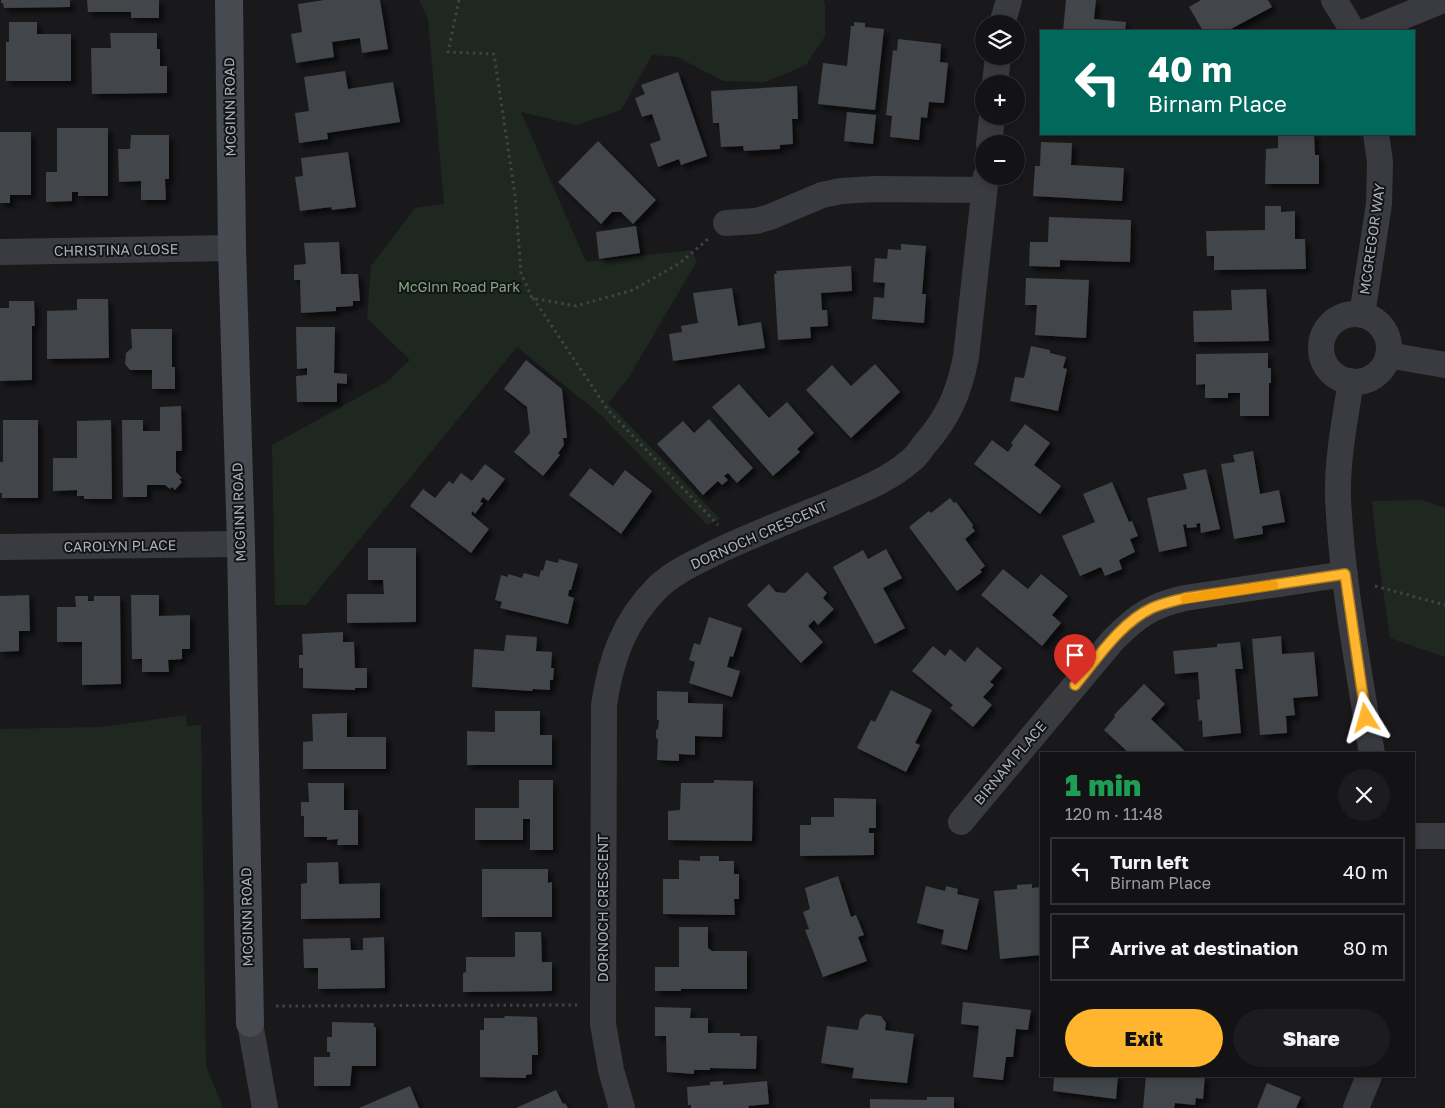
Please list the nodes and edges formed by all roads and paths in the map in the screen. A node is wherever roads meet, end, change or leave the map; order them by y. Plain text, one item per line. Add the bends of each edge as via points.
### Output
1 (228, 0) edge
2 (459, 0) edge
3 (1009, 0) edge
4 (1334, 0) edge
5 (1443, 0) edge
6 (1005, 15) edge
7 (1351, 30) edge
8 (1370, 30) edge
9 (1376, 135) edge
10 (975, 184) edge
11 (985, 185) edge
12 (726, 223) joint
13 (232, 248) junction
14 (0, 252) edge
15 (532, 298) junction
16 (1362, 315) junction
17 (1388, 355) junction
18 (1445, 365) edge
19 (1351, 381) junction
20 (736, 543) junction
21 (241, 544) junction
22 (0, 547) edge
23 (1345, 574) junction
24 (1375, 586) dead end
25 (1445, 605) edge
26 (1372, 752) edge
27 (961, 822) dead end
28 (1415, 836) edge
29 (1445, 836) edge
30 (603, 1005) junction
31 (249, 1014) junction
32 (1369, 1077) edge
33 (265, 1108) edge
34 (622, 1108) edge
35 (1356, 1108) edge

1 - 13 street, MCGINN ROAD
2 - 15 path via 448,52 494,54 515,195 521,274
3 - 6 street
4 - 7 street
5 - 8 street
9 - 16 street, MCGREGOR WAY via 1380,162 1379,204
10 - 12 street via 841,191 822,195 756,221
11 - 20 street, DORNOCH CRESCENT via 962,380 952,406 936,432 910,462 879,483
12 - 15 path via 680,263 634,290 576,306
13 - 14 street, CHRISTINA CLOSE
13 - 21 street, MCGINN ROAD
15 - 20 path via 608,410
16 - 17 street via 1384,329
16 - 19 street via 1341,317 1330,326 1323,339 1322,354 1327,367 1338,377
17 - 18 street
17 - 19 street via 1384,366 1375,375
19 - 23 street via 1338,498
20 - 30 street, DORNOCH CRESCENT via 682,569 659,586 625,631 608,675 604,705
21 - 22 street, CAROLYN PLACE
21 - 31 street, MCGINN ROAD
23 - 26 street
23 - 27 street, BIRNAM PLACE via 1185,598 1150,609 1113,640
24 - 25 path
28 - 29 street
30 - 31 path
30 - 34 street, DORNOCH CRESCENT via 604,1037
31 - 33 street
32 - 35 street

